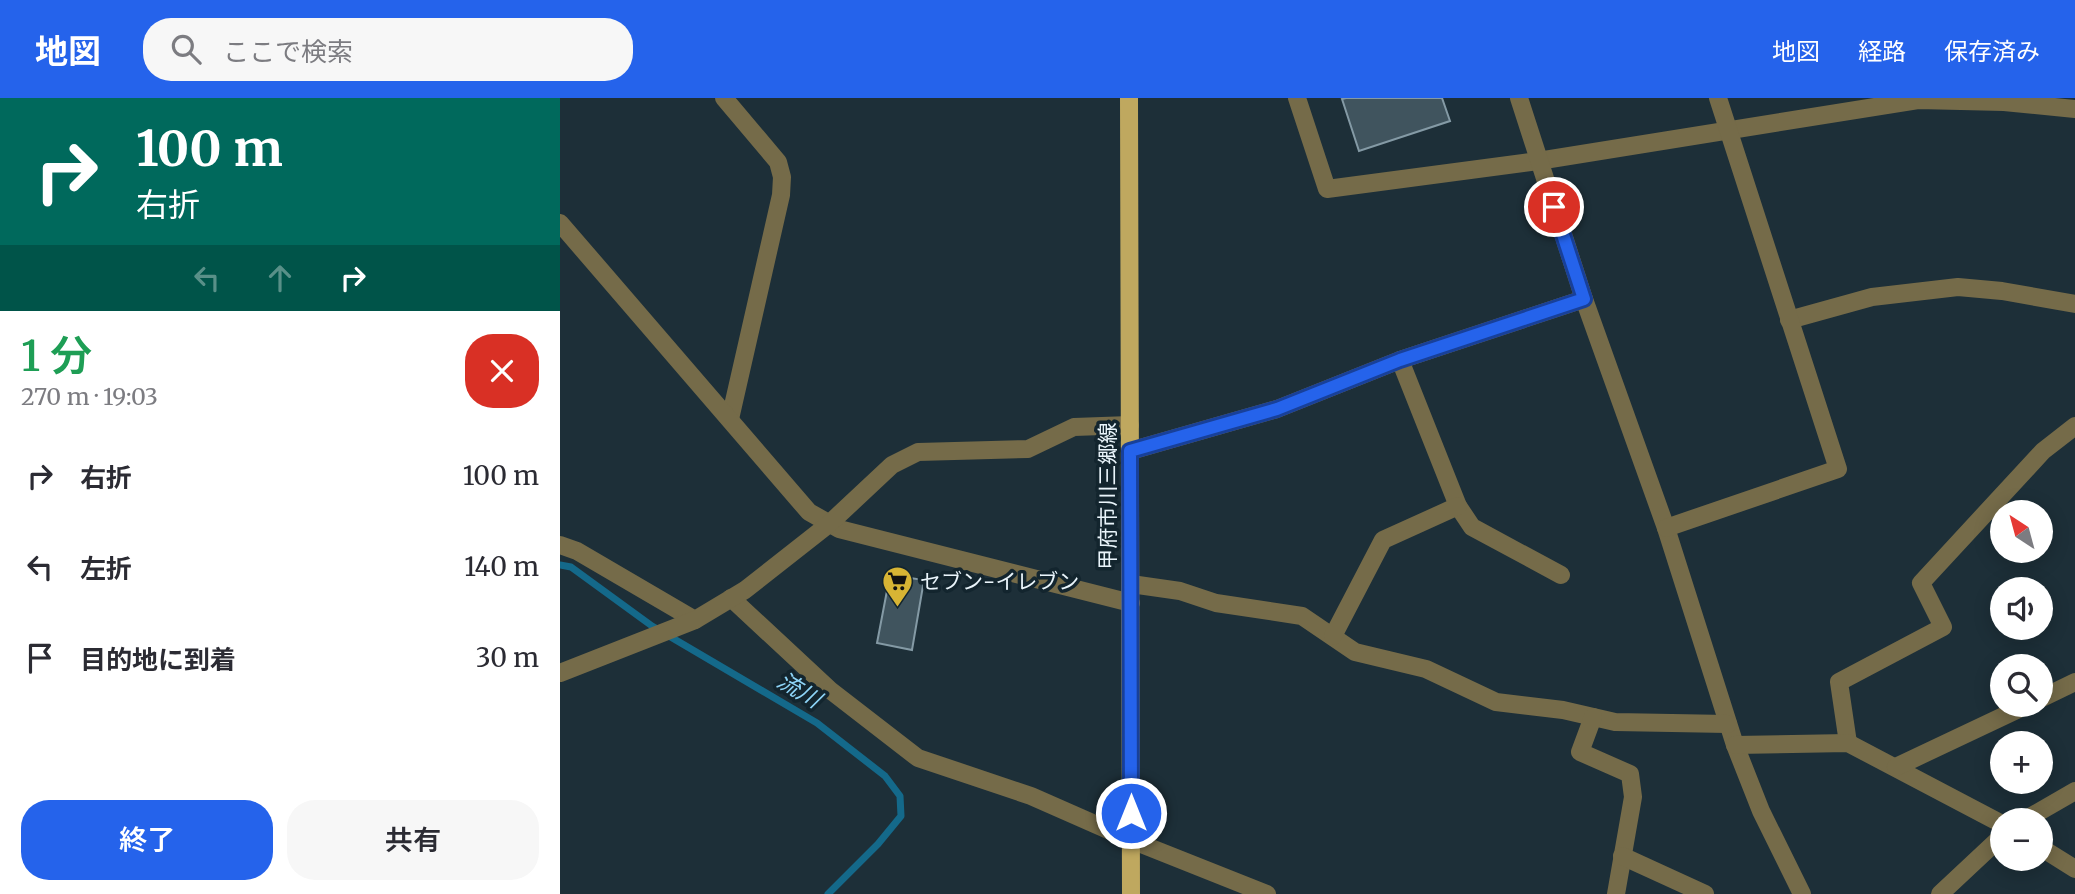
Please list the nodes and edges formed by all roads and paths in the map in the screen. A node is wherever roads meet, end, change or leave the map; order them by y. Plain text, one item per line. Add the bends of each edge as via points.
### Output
1 (724, 98) edge
2 (1129, 98) edge
3 (1297, 98) edge
4 (1519, 98) edge
5 (1718, 98) edge
6 (1900, 101) edge
7 (2075, 109) edge
8 (1729, 132) junction
9 (1538, 161) junction
10 (560, 223) edge
11 (1584, 299) junction
12 (2075, 304) edge
13 (1789, 320) junction
14 (1400, 360) junction
15 (730, 419) junction
16 (1130, 425) junction
17 (2075, 426) edge
18 (1130, 451) junction
19 (1458, 506) junction
20 (829, 524) junction
21 (1665, 528) junction
22 (560, 545) edge
23 (1560, 575) dead end
24 (1131, 584) junction
25 (731, 598) junction
26 (1131, 603) junction
27 (687, 623) junction
28 (1332, 636) junction
29 (560, 673) edge
30 (2075, 682) edge
31 (2053, 693) edge
32 (1593, 717) junction
33 (2001, 717) edge
34 (1728, 724) junction
35 (1847, 743) junction
36 (1735, 746) junction
37 (1896, 767) junction
38 (2075, 791) edge
39 (2046, 808) edge
40 (1990, 818) edge
41 (1131, 840) junction
42 (1990, 847) edge
43 (2053, 855) edge
44 (1622, 856) junction
45 (2075, 869) edge
46 (1131, 894) edge
47 (1267, 894) edge
48 (1616, 894) edge
49 (1705, 894) edge
50 (1802, 894) edge
51 (1940, 894) edge

1 - 15 street via 778,162 782,177
2 - 16 main road, 甲府市川三郷線
3 - 9 street via 1327,189
4 - 9 street
5 - 8 street
6 - 7 street via 2004,102
6 - 8 street
8 - 9 street
8 - 13 street
9 - 11 street
10 - 15 street
11 - 14 street
11 - 21 street
12 - 13 street via 1958,287 1872,297
13 - 21 street via 1838,469
14 - 18 street via 1277,409
14 - 19 street
15 - 20 street via 809,512
16 - 18 main road, 甲府市川三郷線
16 - 20 street via 1074,427 1028,449 918,452 892,465
17 - 35 street via 2043,451 1921,583 1944,627 1839,682
18 - 24 main road, 甲府市川三郷線
19 - 23 street via 1472,527
19 - 28 street via 1383,540
20 - 25 street
20 - 26 street
21 - 34 street
22 - 27 street via 577,551
24 - 26 main road, 甲府市川三郷線
24 - 28 street via 1302,616
25 - 27 street
25 - 41 street via 830,690 918,758 1031,796
26 - 41 main road, 甲府市川三郷線
27 - 29 street
28 - 32 street via 1355,652 1426,669 1496,702
30 - 31 street
32 - 34 street via 1615,722
32 - 44 street via 1580,752 1630,774 1633,797
33 - 37 street
34 - 36 street
35 - 36 street
35 - 37 street
36 - 50 street
37 - 40 street
38 - 39 street
41 - 46 main road, 甲府市川三郷線
41 - 47 street
42 - 51 street
43 - 45 street
44 - 48 street
44 - 49 street

